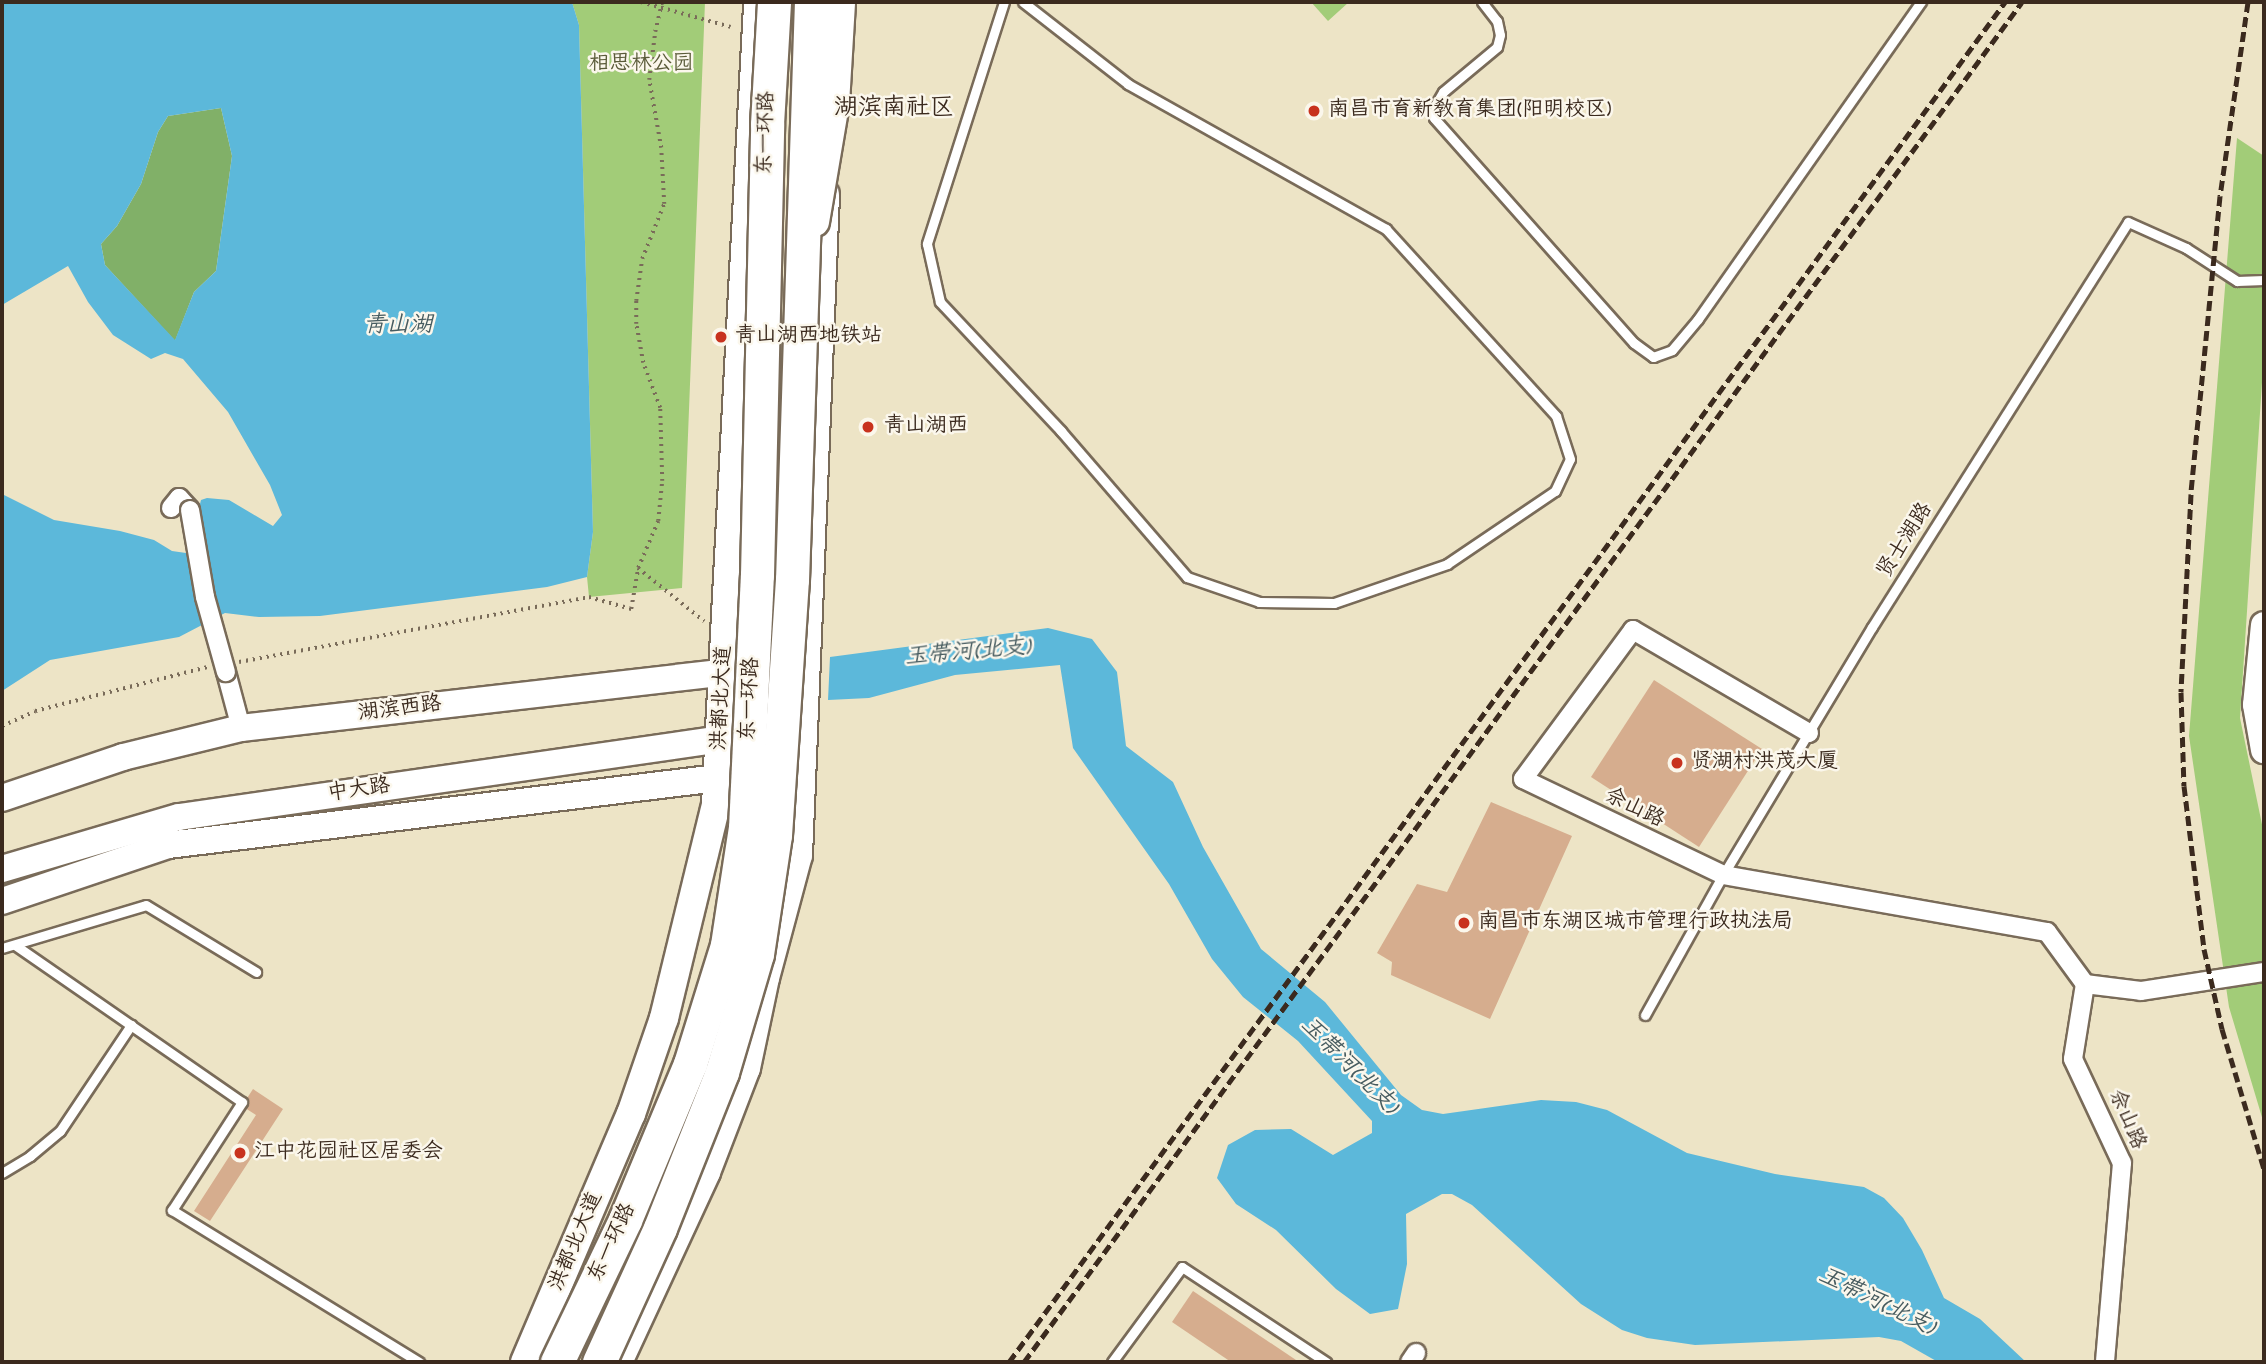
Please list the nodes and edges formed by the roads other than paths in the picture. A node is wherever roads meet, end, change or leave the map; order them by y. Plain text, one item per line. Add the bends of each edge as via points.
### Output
1 (758, 2) edge
2 (774, 2) edge
3 (811, 2) edge
4 (833, 2) edge
5 (841, 2) edge
6 (1004, 2) edge
7 (1023, 2) edge
8 (1482, 2) edge
9 (1921, 2) edge
10 (2264, 280) edge
11 (800, 314) junction
12 (171, 508) dead end
13 (2264, 625) edge
14 (806, 666) junction
15 (725, 672) junction
16 (241, 728) junction
17 (1809, 733) junction
18 (722, 739) junction
19 (2264, 750) edge
20 (718, 778) junction
21 (2, 798) edge
22 (2, 869) edge
23 (1723, 876) junction
24 (2, 901) edge
25 (15, 945) junction
26 (2, 948) edge
27 (257, 972) dead end
28 (2264, 972) edge
29 (2085, 984) junction
30 (1644, 1015) dead end
31 (131, 1026) junction
32 (2, 1173) edge
33 (419, 1362) edge
34 (526, 1362) edge
35 (557, 1362) edge
36 (599, 1362) edge
37 (618, 1362) edge
38 (1112, 1362) edge
39 (1326, 1362) edge
40 (2105, 1362) edge

1 - 15 main road, 洪都北大道
2 - 35 highway, 东一环路, bridge via 746,828 727,945 690,1064 625,1220
3 - 11 highway, 东一环路, bridge
4 - 14 main road
5 - 11 main road, bridge via 835,104
6 - 7 lane via 926,244 940,302 1061,431 1187,577 1259,602 1334,603 1447,564 1555,491 1570,459 1556,416 1386,229 1128,84
8 - 9 lane via 1497,21 1497,47 1443,92 1434,118 1634,343 1653,357 1672,350 1698,319
10 - 17 lane, 贤士湖路 via 2237,281 2186,248 2128,222
11 - 36 highway, 东一环路, bridge via 792,580 775,835 757,954 722,1072 660,1228
12 - 16 street, bridge via 179,498 190,510 205,597
13 - 19 main road via 2256,705
14 - 15 main road, 湖滨西路
14 - 37 main road via 798,855 746,1068 706,1172
15 - 16 main road, 湖滨西路
15 - 18 main road, 洪都北大道
16 - 21 main road, 湖滨西路 via 123,757
17 - 23 lane, 贤士湖路
17 - 23 street, 佘山路 via 1633,630 1522,779
18 - 20 main road, 洪都北大道
18 - 22 main road, 中大路 via 179,817
20 - 24 main road, 中大路 via 168,845
20 - 34 main road, 洪都北大道 via 713,818 664,1018 631,1114
23 - 29 street, 佘山路 via 2047,932
23 - 30 lane, 贤士湖路
25 - 26 lane
25 - 27 lane via 146,905
25 - 31 lane
28 - 29 street via 2141,991
29 - 40 street, 佘山路 via 2073,1059 2122,1163
31 - 32 lane via 60,1131
31 - 33 lane via 242,1102 172,1210
38 - 39 lane via 1182,1267

